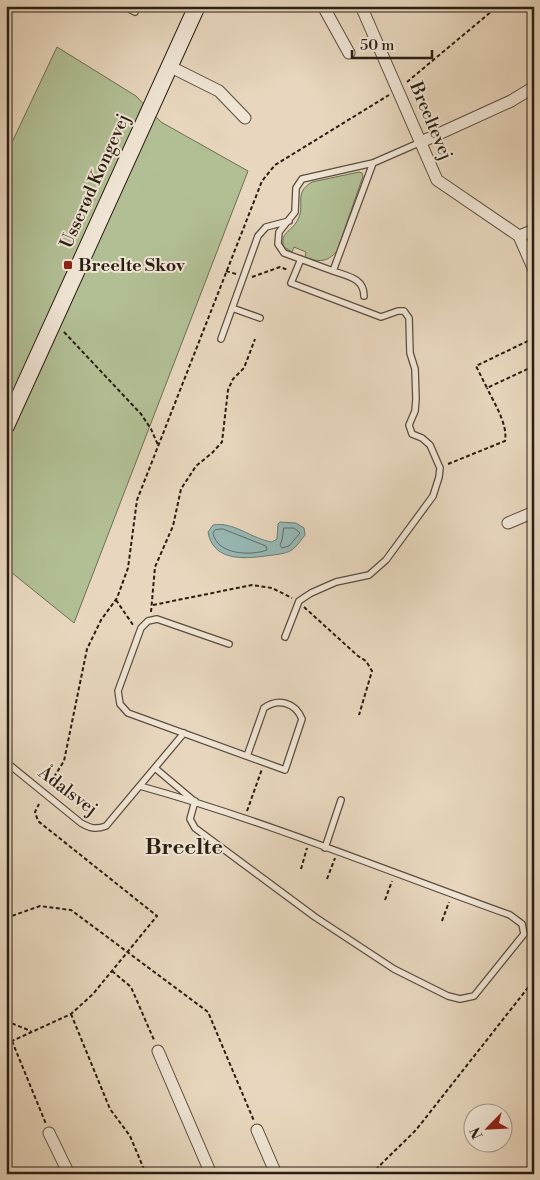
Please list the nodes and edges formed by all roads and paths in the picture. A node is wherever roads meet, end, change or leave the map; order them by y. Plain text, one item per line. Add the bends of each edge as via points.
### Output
1 (123, 6) edge
2 (197, 6) edge
3 (323, 6) edge
4 (361, 6) edge
5 (498, 6) edge
6 (135, 12) dead end
7 (350, 53) dead end
8 (169, 66) junction
9 (534, 87) edge
10 (398, 89) junction
11 (245, 118) dead end
12 (421, 142) junction
13 (373, 163) junction
14 (289, 221) junction
15 (534, 230) edge
16 (519, 236) junction
17 (301, 259) junction
18 (534, 270) edge
19 (333, 271) junction
20 (295, 273) junction
21 (250, 278) dead end
22 (364, 296) dead end
23 (232, 308) junction
24 (260, 318) dead end
25 (54, 321) junction
26 (534, 338) edge
27 (221, 339) dead end
28 (255, 339) dead end
29 (534, 366) edge
30 (487, 388) junction
31 (6, 426) edge
32 (158, 446) junction
33 (440, 468) junction
34 (534, 512) edge
35 (508, 523) dead end
36 (116, 600) junction
37 (148, 621) junction
38 (139, 634) junction
39 (285, 637) dead end
40 (229, 644) dead end
41 (184, 733) junction
42 (247, 756) junction
43 (6, 762) edge
44 (265, 762) junction
45 (155, 768) junction
46 (54, 777) dead end
47 (140, 786) junction
48 (341, 800) dead end
49 (194, 801) junction
50 (39, 804) dead end
51 (244, 818) junction
52 (309, 842) junction
53 (325, 848) junction
54 (337, 852) junction
55 (301, 869) dead end
56 (394, 873) junction
57 (327, 879) dead end
58 (451, 894) junction
59 (385, 900) dead end
60 (6, 918) edge
61 (442, 921) dead end
62 (128, 952) junction
63 (112, 971) junction
64 (534, 980) edge
65 (71, 1014) junction
66 (6, 1020) edge
67 (31, 1031) junction
68 (12, 1041) junction
69 (6, 1046) edge
70 (158, 1051) joint
71 (257, 1130) joint
72 (50, 1133) joint
73 (69, 1174) edge
74 (146, 1174) edge
75 (211, 1174) edge
76 (276, 1174) edge
77 (371, 1174) edge

1 - 6 lane
2 - 8 main road, Usserød Kongevej
3 - 7 street
4 - 10 street, Breeltevej
5 - 10 path
8 - 11 street via 219,90
8 - 25 main road, Usserød Kongevej
9 - 12 street via 511,101
10 - 12 street, Breeltevej
10 - 32 path via 275,165 262,181
12 - 13 lane
12 - 16 street, Breeltevej via 437,180
13 - 14 lane via 302,179 296,188 295,212
13 - 19 lane
14 - 17 lane via 279,232 278,244 284,253
14 - 23 lane via 266,227 258,236
15 - 16 street
16 - 18 street
17 - 19 lane
17 - 20 lane
19 - 22 lane via 357,280 364,289
20 - 21 path via 280,267
20 - 33 lane via 291,283 382,317 398,311 409,318 416,399 409,425 412,434 430,445
23 - 24 lane
23 - 27 lane
25 - 31 main road, Usserød Kongevej
25 - 32 path via 141,414
26 - 30 path via 476,366
28 - 37 path via 244,368 228,390 222,442 196,466 181,489 173,526 156,568 153,605
29 - 30 path
30 - 33 path via 506,434 505,441
32 - 36 path via 137,500 128,568
33 - 39 lane via 434,496 386,560 369,575 336,582 311,592 299,601
34 - 35 street
36 - 38 path
36 - 46 path via 87,648 64,761
37 - 38 lane
37 - 40 lane via 157,619
38 - 41 lane via 118,690 120,704 128,713
41 - 42 lane
41 - 45 lane
42 - 44 lane
42 - 44 lane via 264,708 279,701 294,706 302,718 285,770
43 - 47 lane, Ådalsvej via 80,823 92,829 106,826
44 - 51 path
45 - 47 lane
45 - 49 lane
47 - 49 lane
48 - 53 lane
49 - 51 lane
49 - 58 lane via 190,819 195,828 315,917 394,969 460,999 474,996 524,934 522,924 510,915
50 - 62 path via 35,812 38,822 157,916
51 - 52 lane
52 - 53 lane
52 - 55 path
53 - 54 lane
54 - 56 lane
54 - 57 path
56 - 58 lane
56 - 59 path
58 - 61 path
60 - 62 path via 40,906 71,910
62 - 63 path
62 - 71 path via 208,1012
63 - 65 path
63 - 70 path via 131,987
64 - 77 path via 416,1130
65 - 67 path
65 - 74 path via 110,1110 130,1136
66 - 67 path
67 - 68 path
68 - 69 path
68 - 72 path
70 - 75 street
71 - 76 street
72 - 73 street

